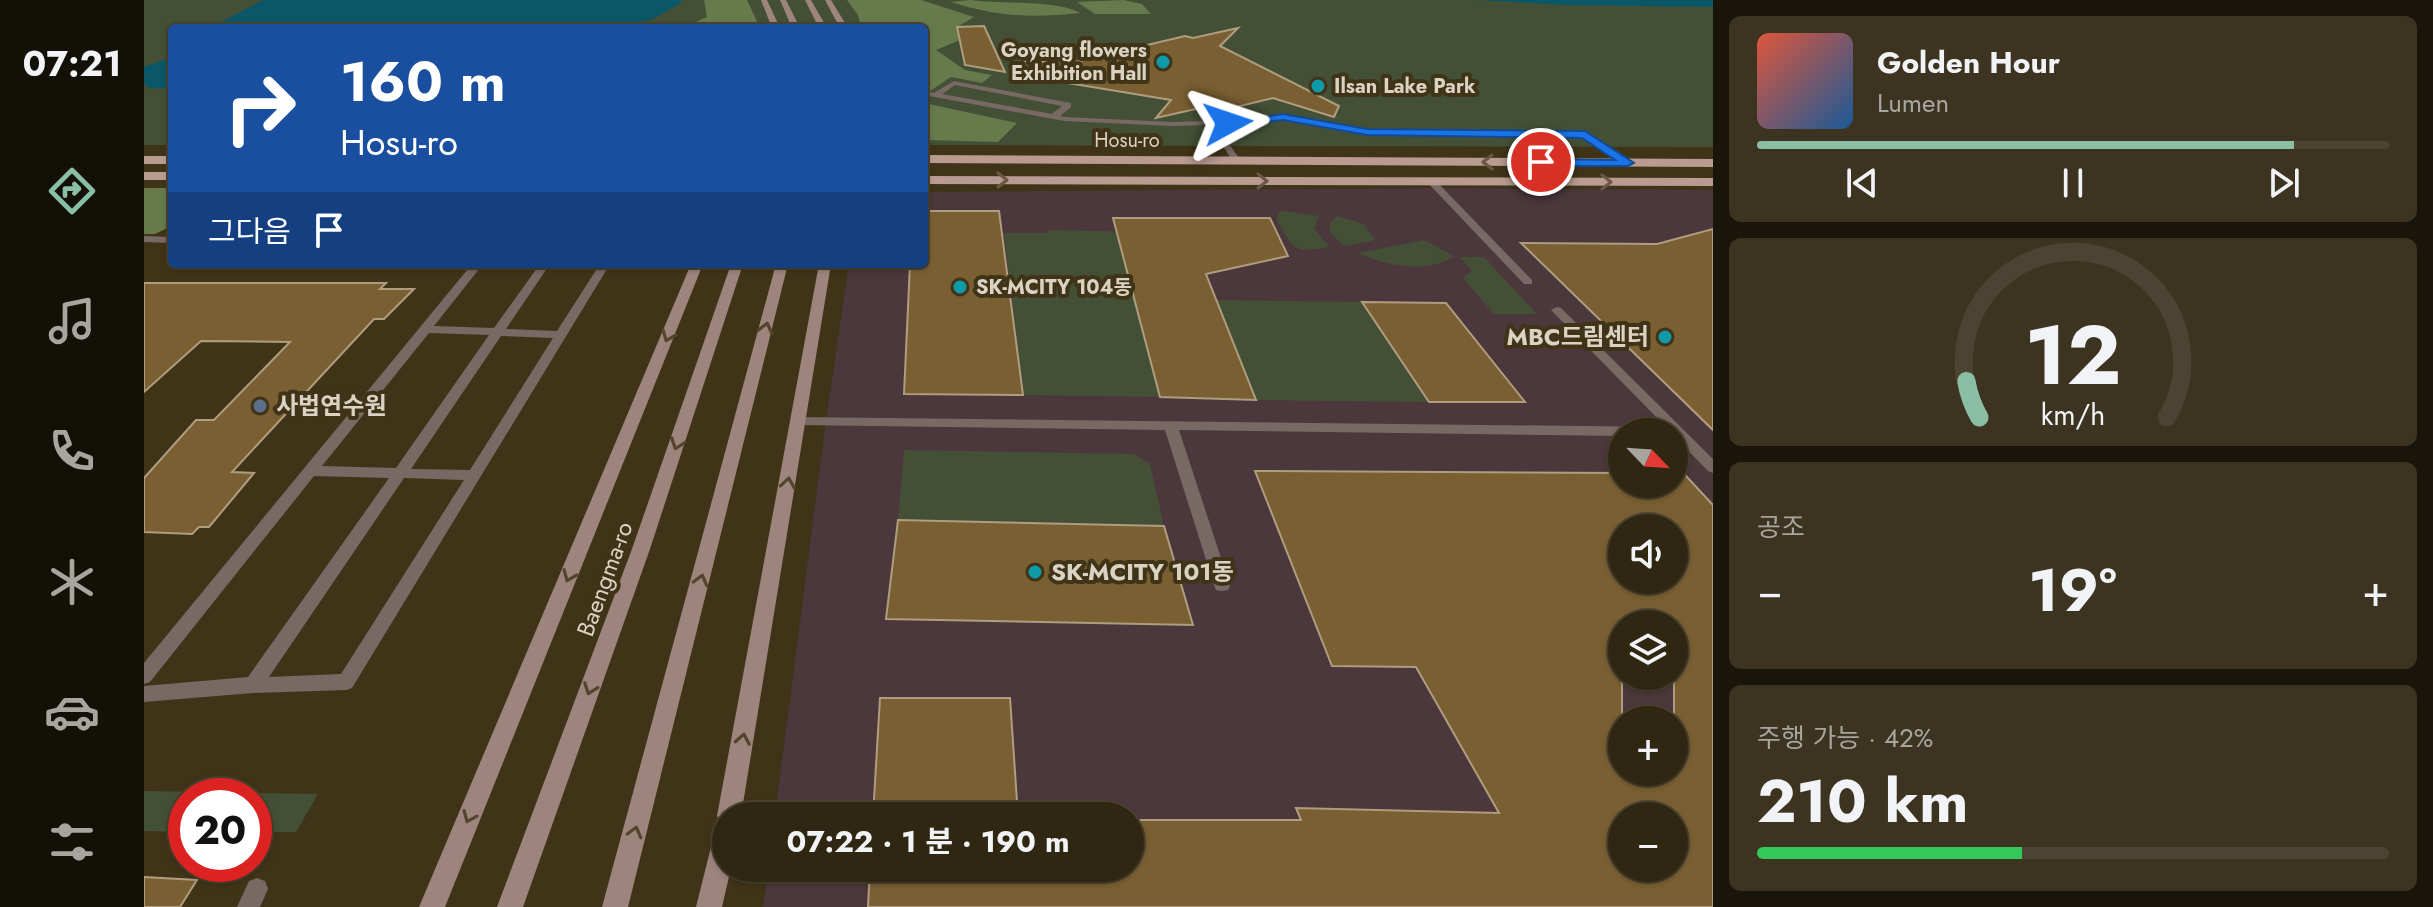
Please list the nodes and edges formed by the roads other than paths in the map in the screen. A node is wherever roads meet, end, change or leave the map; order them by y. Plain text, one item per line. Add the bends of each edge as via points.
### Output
1 (764, 0) edge
2 (783, 0) edge
3 (808, 0) edge
4 (828, 0) edge
5 (774, 24) edge
6 (794, 24) edge
7 (821, 24) edge
8 (842, 24) edge
9 (928, 94) edge
10 (935, 95) junction
11 (1054, 117) junction
12 (1211, 123) junction
13 (928, 159) edge
14 (144, 160) edge
15 (168, 160) edge
16 (1237, 161) junction
17 (1628, 163) junction
18 (1711, 165) edge
19 (144, 176) edge
20 (168, 176) edge
21 (928, 180) edge
22 (1431, 181) junction
23 (1713, 182) edge
24 (144, 239) edge
25 (168, 240) edge
26 (475, 268) edge
27 (542, 268) edge
28 (603, 268) edge
29 (695, 268) edge
30 (736, 268) edge
31 (781, 268) edge
32 (824, 268) edge
33 (1528, 282) dead end
34 (1557, 310) dead end
35 (426, 329) junction
36 (496, 334) junction
37 (561, 335) junction
38 (1664, 418) edge
39 (798, 421) junction
40 (1171, 426) junction
41 (1608, 431) edge
42 (1688, 442) edge
43 (1713, 468) edge
44 (310, 471) junction
45 (398, 473) junction
46 (474, 475) junction
47 (1222, 585) dead end
48 (144, 676) edge
49 (253, 685) junction
50 (144, 694) edge
51 (731, 802) edge
52 (715, 882) edge
53 (432, 907) edge
54 (510, 907) edge
55 (615, 907) edge
56 (709, 907) edge

1 - 5 main road
2 - 6 main road
3 - 7 main road
4 - 8 main road
9 - 10 lane
10 - 11 lane
10 - 11 lane via 954,83 1068,105
11 - 12 lane
12 - 16 lane
12 - 17 lane via 1283,117 1367,132 1585,134
13 - 16 main road, Hosu-ro
14 - 15 main road
17 -> 16 main road, Hosu-ro
17 - 18 main road, Hosu-ro
19 - 20 main road
21 -> 22 main road, Hosu-ro
22 -> 23 main road, Hosu-ro
22 - 33 lane
24 - 25 lane
26 - 35 lane
27 - 36 lane
28 - 37 lane
29 -> 53 main road
30 -> 54 main road, Baengma-ro via 641,549
55 -> 31 main road
32 - 39 main road
34 - 38 lane
35 - 36 lane
35 - 44 lane
36 - 37 lane
36 - 45 lane
37 - 46 lane
39 - 40 lane
51 -> 39 main road
40 - 41 lane
40 - 47 lane
42 - 43 lane
44 - 45 lane
44 - 48 lane
45 - 46 lane
45 - 49 lane
46 - 49 lane via 346,682
49 - 50 lane
52 - 56 main road

